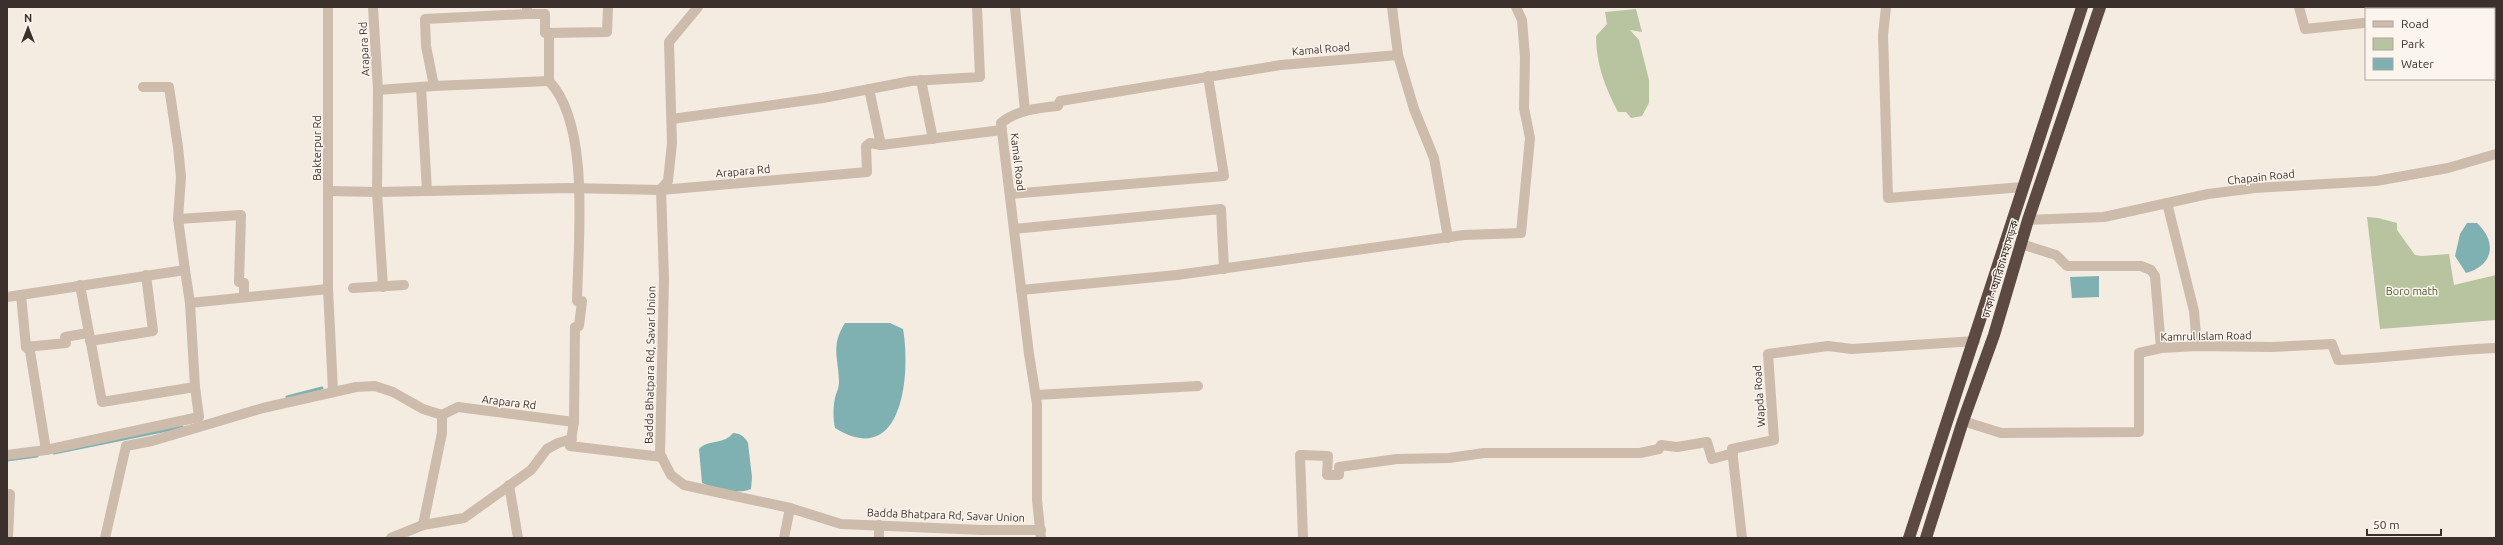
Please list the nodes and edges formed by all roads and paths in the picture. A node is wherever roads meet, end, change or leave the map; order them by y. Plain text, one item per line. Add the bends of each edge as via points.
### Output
1 (328, 7) edge
2 (373, 7) edge
3 (608, 7) edge
4 (698, 7) edge
5 (977, 7) edge
6 (1015, 7) edge
7 (1392, 7) edge
8 (1516, 7) edge
9 (1886, 7) edge
10 (2082, 7) edge
11 (2100, 7) edge
12 (2299, 7) edge
13 (527, 10) edge
14 (2362, 23) dead end
15 (549, 33) junction
16 (1398, 55) junction
17 (1208, 76) junction
18 (921, 80) junction
19 (549, 81) junction
20 (434, 86) junction
21 (143, 87) dead end
22 (421, 87) junction
23 (869, 89) junction
24 (378, 90) junction
25 (1025, 111) junction
26 (672, 119) junction
27 (1002, 130) junction
28 (933, 139) junction
29 (881, 145) junction
30 (2495, 158) edge
31 (2023, 187) junction
32 (579, 188) junction
33 (662, 190) junction
34 (329, 191) junction
35 (427, 191) junction
36 (377, 192) junction
37 (1010, 194) junction
38 (2167, 204) junction
39 (178, 219) junction
40 (2028, 220) junction
41 (1014, 229) junction
42 (1448, 238) junction
43 (2021, 244) junction
44 (1224, 269) junction
45 (184, 270) junction
46 (146, 275) junction
47 (80, 285) junction
48 (404, 285) dead end
49 (383, 287) junction
50 (354, 288) dead end
51 (328, 289) junction
52 (1021, 290) junction
53 (21, 295) junction
54 (7, 297) edge
55 (244, 297) junction
56 (190, 303) junction
57 (89, 337) junction
58 (1975, 341) junction
59 (2197, 346) junction
60 (26, 347) junction
61 (2161, 348) junction
62 (2496, 348) edge
63 (1198, 386) dead end
64 (195, 387) junction
65 (333, 391) junction
66 (1036, 394) junction
67 (442, 415) junction
68 (1962, 421) junction
69 (574, 422) junction
70 (572, 439) junction
71 (46, 450) junction
72 (1733, 453) junction
73 (7, 455) edge
74 (662, 457) junction
75 (509, 485) junction
76 (10, 494) dead end
77 (790, 508) junction
78 (423, 525) junction
79 (879, 525) junction
80 (1007, 534) edge
81 (1041, 534) edge
82 (8, 538) edge
83 (105, 538) edge
84 (391, 538) edge
85 (518, 538) edge
86 (784, 538) edge
87 (879, 538) edge
88 (1303, 538) edge
89 (1742, 538) edge
90 (1909, 538) edge
91 (1926, 538) edge

1 - 34 street, Bakterpur Rd
2 - 24 street, Arapara Rd
3 - 15 street via 608,32
4 - 26 street, Badda Bhatpara Rd, Savar Union via 670,42
5 - 18 street via 980,77
6 - 25 street
7 - 16 street
8 - 42 street via 1522,20 1525,57 1524,108 1530,138 1521,233
9 - 31 street via 1883,35 1888,198
10 - 31 highway, ঢাকা - আরিচা মহাসড়ক
11 - 40 highway, ঢাকা - আরিচা মহাসড়ক
12 - 14 street via 2305,30
13 - 15 street via 545,14 545,33
13 - 20 street via 424,20
15 - 19 street
16 - 17 street, Kamal Road via 1281,65
16 - 42 street via 1414,109 1434,158
17 - 25 street, Kamal Road via 1060,101 1058,106
17 - 37 street via 1224,176
18 - 23 street
18 - 28 street
19 - 20 street, Arapara Rd
19 - 32 street via 569,112
20 - 22 street, Arapara Rd
21 - 39 street via 169,87 181,177
22 - 24 street, Arapara Rd
22 - 35 street
23 - 26 street
23 - 29 street
24 - 36 street, Arapara Rd
25 - 27 street, Kamal Road via 1010,116 1001,123
26 - 33 street, Badda Bhatpara Rd, Savar Union via 668,181
27 - 28 street
27 - 37 street, Kamal Road
28 - 29 street
29 - 33 street, Arapara Rd via 870,143 866,146 867,172
30 - 38 street, Chapain Road via 2376,180 2255,188 2208,194
31 - 58 highway, ঢাকা - আরিচা মহাসড়ক
32 - 33 street, Arapara Rd
32 - 35 street, Arapara Rd
32 - 69 street via 577,301 582,301 579,326 575,327
33 - 74 street, Badda Bhatpara Rd, Savar Union
34 - 36 street, Arapara Rd
34 - 51 street, Bakterpur Rd
35 - 36 street, Arapara Rd
36 - 49 street, Arapara Rd
37 - 41 street, Kamal Road
38 - 40 street, Chapain Road via 2104,217
38 - 59 street via 2194,311
39 - 45 street
39 - 55 street via 241,215 239,282 244,283
40 - 43 highway, ঢাকা - আরিচা মহাসড়ক
41 - 44 street via 1221,209
41 - 52 street, Kamal Road
42 - 44 street
43 - 61 street via 2056,255 2067,266 2141,266 2151,270 2156,283
43 - 68 highway, ঢাকা - আরিচা মহাসড়ক via 1994,334
44 - 52 street
45 - 46 street
45 - 56 street
46 - 47 street
46 - 57 street via 153,331
47 - 53 street
47 - 57 street
48 - 49 street
49 - 50 street
51 - 55 street
51 - 65 street, Bakterpur Rd
52 - 66 street, Kamal Road
53 - 54 street
53 - 60 street
55 - 56 street
56 - 64 street
57 - 60 street via 65,337 66,343
57 - 64 street via 102,402
58 - 72 street, Wapda Road via 1852,349 1828,346 1768,354 1774,440 1732,449
58 - 90 highway, ঢাকা - আরিচা মহাসড়ক
59 - 61 street, Kamrul Islam Road
59 - 62 street, Kamrul Islam Road via 2271,348 2332,344 2338,360
60 - 71 street via 30,351
61 - 68 street, Kamrul Islam Road via 2139,352 2139,432 2001,433
63 - 66 street
64 - 71 street via 199,417
65 - 67 street via 375,386 393,392 423,409
65 - 83 street via 126,446
66 - 81 street, Kamal Road via 1037,500
67 - 69 street, Arapara Rd via 458,408
67 - 78 street via 442,433
68 - 91 highway, ঢাকা - আরিচা মহাসড়ক
69 - 70 street
70 - 74 street via 570,446
70 - 75 street via 547,449 531,470
71 - 73 street
72 - 88 street via 1712,459 1707,442 1677,447 1661,445 1659,450 1640,453 1484,453 1448,458 1355,463 1339,467 1339,475 1327,475 1328,456 1300,455
72 - 89 street
74 - 77 street, Badda Bhatpara Rd, Savar Union via 671,475 684,485
75 - 78 street via 464,518
75 - 85 street
76 - 82 street
77 - 79 street, Badda Bhatpara Rd, Savar Union via 841,524
77 - 86 street
78 - 84 street
79 - 80 street, Badda Bhatpara Rd, Savar Union
79 - 87 street
80 - 81 street, Badda Bhatpara Rd, Savar Union

